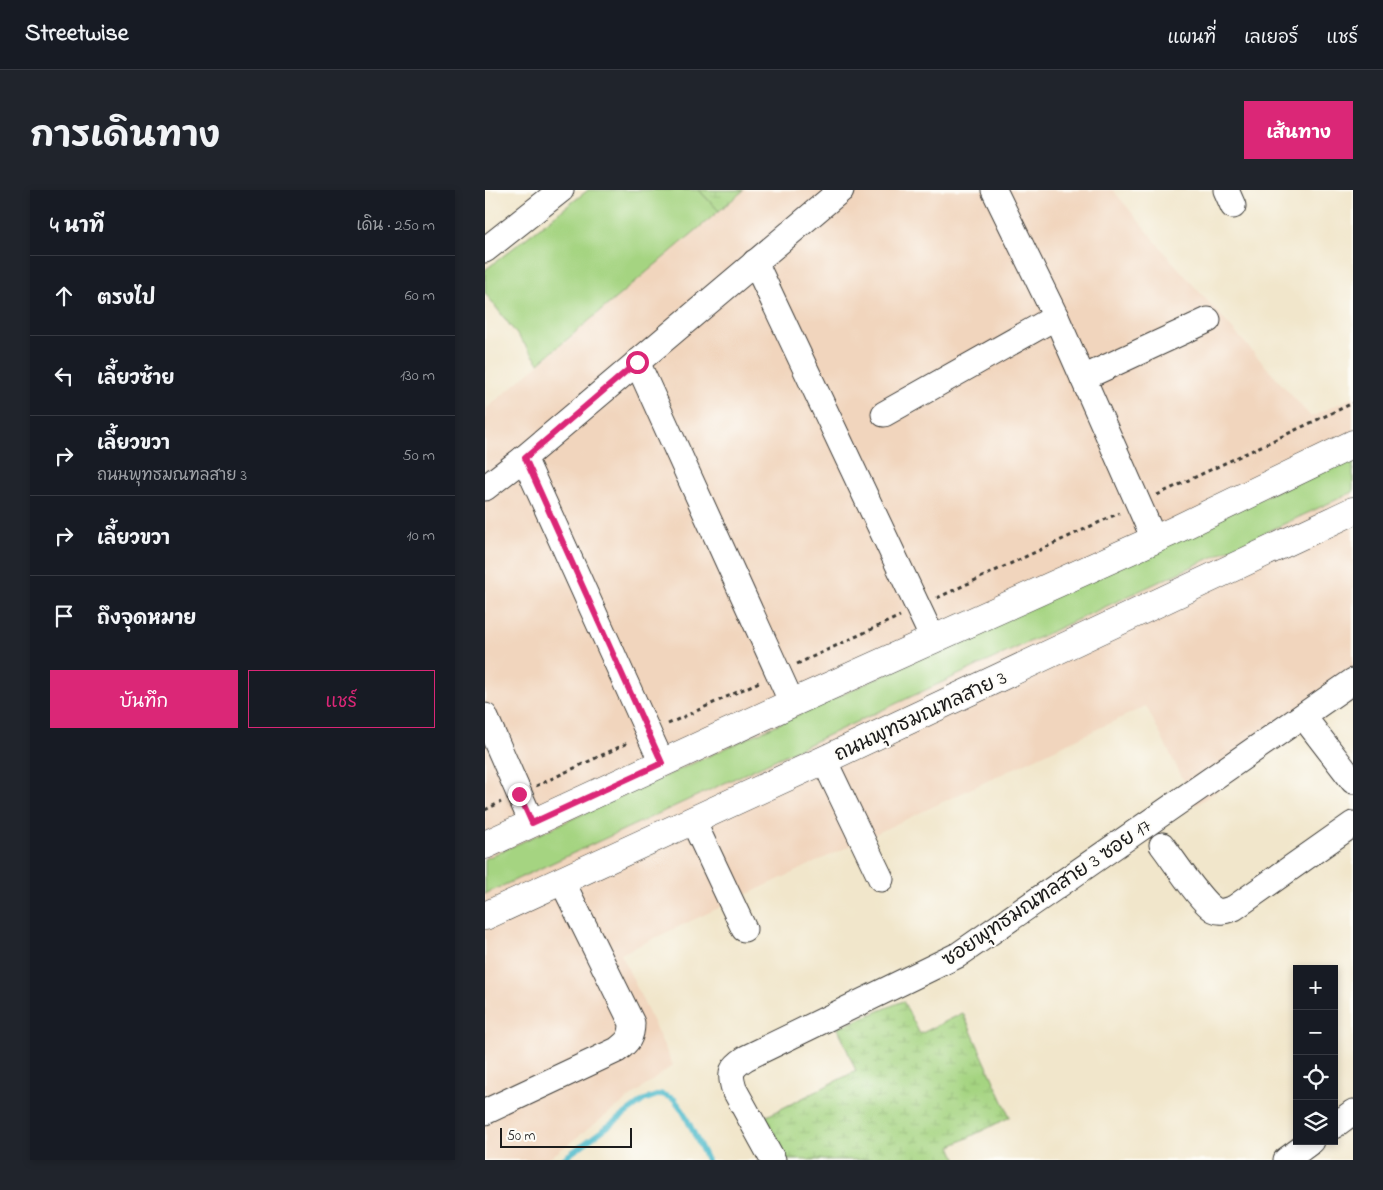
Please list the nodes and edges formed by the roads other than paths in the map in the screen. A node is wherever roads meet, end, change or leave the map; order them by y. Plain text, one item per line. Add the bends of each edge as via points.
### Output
1 (561, 190) edge
2 (841, 190) edge
3 (994, 190) edge
4 (485, 250) edge
5 (755, 262) junction
6 (1056, 317) junction
7 (1208, 320) dead end
8 (637, 362) junction
9 (1083, 378) junction
10 (884, 414) dead end
11 (1353, 444) edge
12 (525, 458) junction
13 (485, 488) edge
14 (1353, 511) edge
15 (1154, 539) junction
16 (933, 639) junction
17 (1353, 680) edge
18 (792, 702) junction
19 (485, 716) edge
20 (1303, 716) junction
21 (824, 760) junction
22 (662, 763) junction
23 (1353, 781) edge
24 (693, 821) junction
25 (532, 823) junction
26 (1353, 824) edge
27 (485, 845) edge
28 (1162, 845) dead end
29 (881, 879) dead end
30 (562, 881) junction
31 (485, 916) edge
32 (745, 929) dead end
33 (485, 1112) edge
34 (1353, 1112) edge
35 (1338, 1123) edge
36 (1307, 1145) edge
37 (773, 1160) edge
38 (1286, 1160) edge

1 - 4 street
2 - 5 street
3 - 6 street
5 - 8 street
5 - 16 street
6 - 9 street
6 - 10 street
7 - 9 street
8 - 12 street
8 - 18 street
9 - 15 street
11 - 15 main road
12 - 13 street
12 - 22 street
14 - 21 main road, ถนนพุทธมณฑลสาย 3
15 - 16 main road
16 - 18 main road
17 - 20 street, ซอยพุทธมณฑลสาย 3 ซอย 17
18 - 22 main road
19 - 25 street
20 - 23 street
20 - 37 street, ซอยพุทธมณฑลสาย 3 ซอย 17 via 958,955 737,1065 731,1078 735,1089
21 - 24 main road, ถนนพุทธมณฑลสาย 3
21 - 29 street
22 - 25 main road
24 - 30 main road, ถนนพุทธมณฑลสาย 3
24 - 32 street
25 - 27 main road
26 - 28 street via 1234,908 1223,912 1205,902
30 - 31 main road, ถนนพุทธมณฑลสาย 3
30 - 33 street via 632,1023 632,1034 617,1050
34 - 35 street
36 - 38 street

